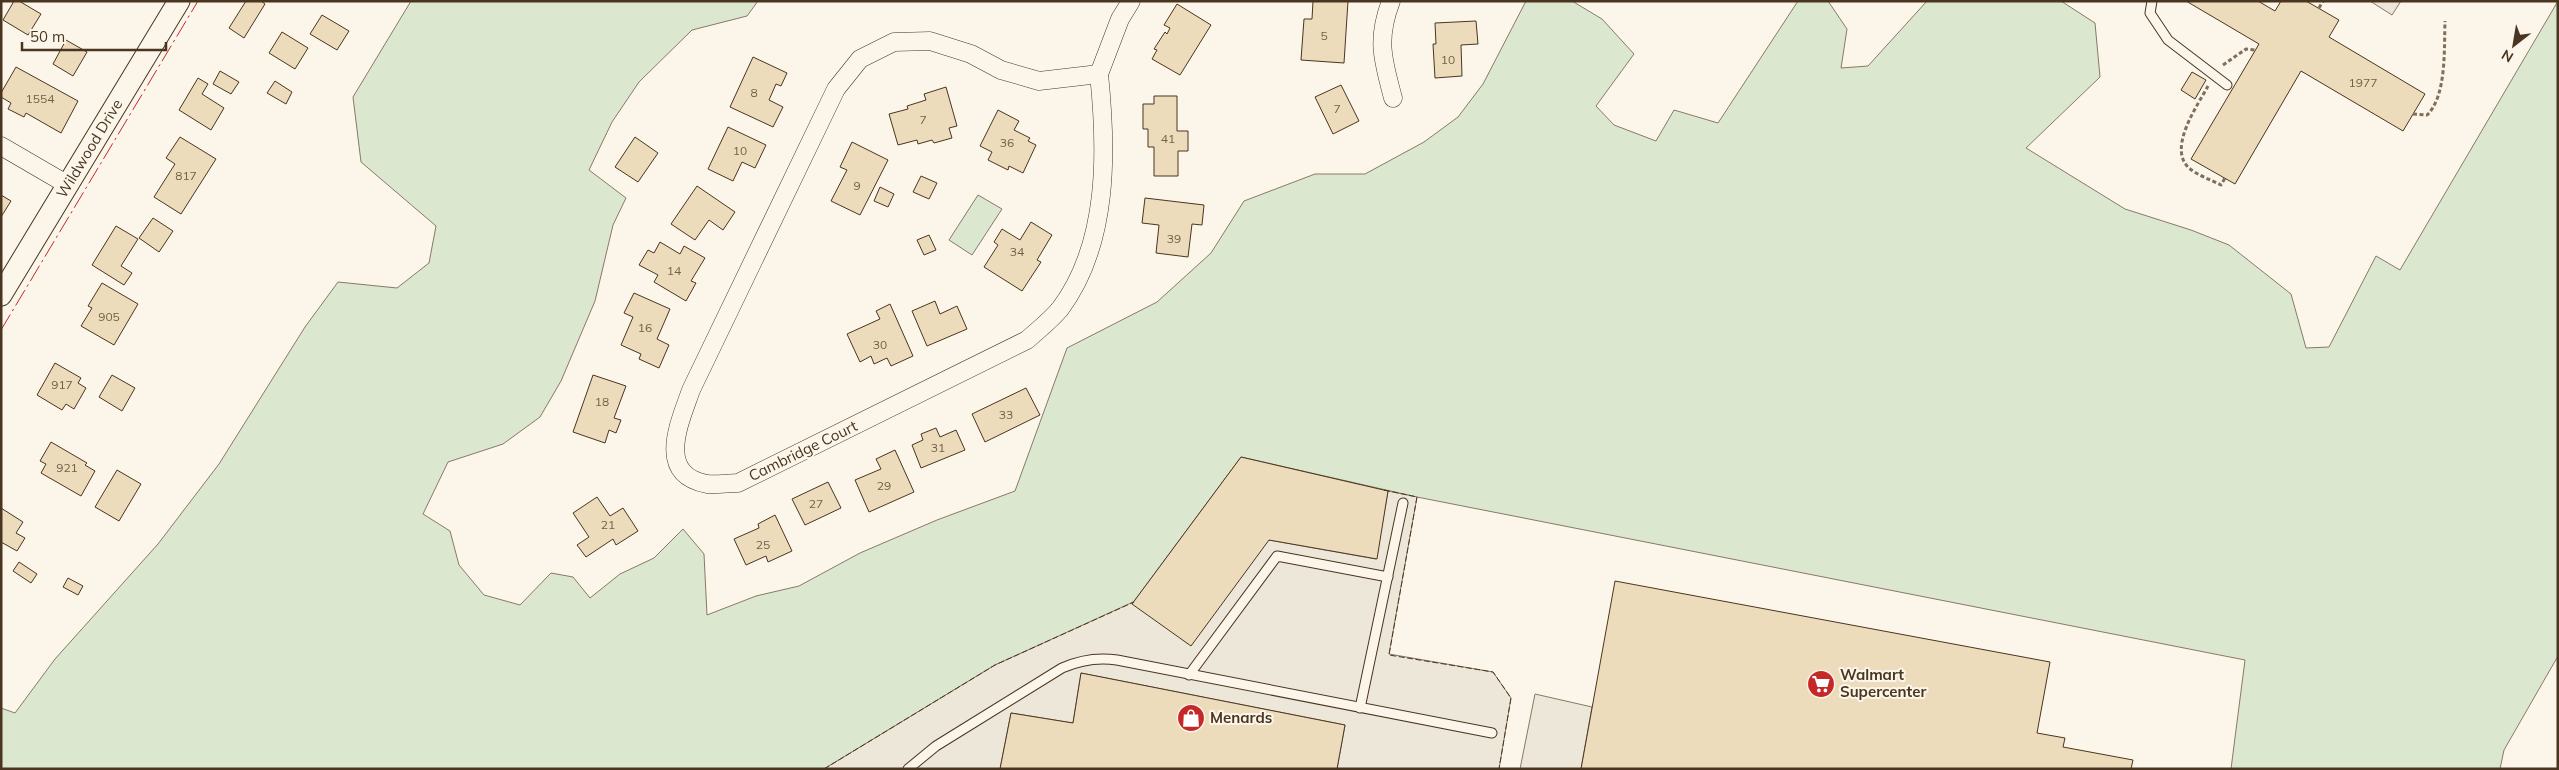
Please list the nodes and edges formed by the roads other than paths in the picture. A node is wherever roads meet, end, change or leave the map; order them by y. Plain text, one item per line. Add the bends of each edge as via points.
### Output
1 (179, 1) edge
2 (1130, 1) edge
3 (1391, 1) edge
4 (2152, 1) edge
5 (1099, 74) junction
6 (2227, 85) dead end
7 (1393, 98) dead end
8 (1, 146) edge
9 (68, 185) junction
10 (1, 295) edge
11 (1403, 502) dead end
12 (1388, 577) junction
13 (1189, 675) junction
14 (1360, 708) junction
15 (1492, 733) dead end
16 (908, 769) edge

1 - 9 street, Wildwood Drive
2 - 5 street
3 - 7 street via 1381,51
4 - 6 lane via 2150,13 2168,40
5 - 5 street, Cambridge Court via 1104,123 1098,224 1084,270 1060,309 1027,340 738,483 707,484 687,476 676,460 674,440 691,390 836,89 860,59 894,42 930,41 971,54 1001,70 1039,81
8 - 9 street
9 - 10 street, Wildwood Drive
11 - 12 lane
12 - 13 lane via 1277,556
12 - 14 lane
13 - 14 lane
13 - 16 lane via 1108,659 1070,664 936,746
14 - 15 lane

